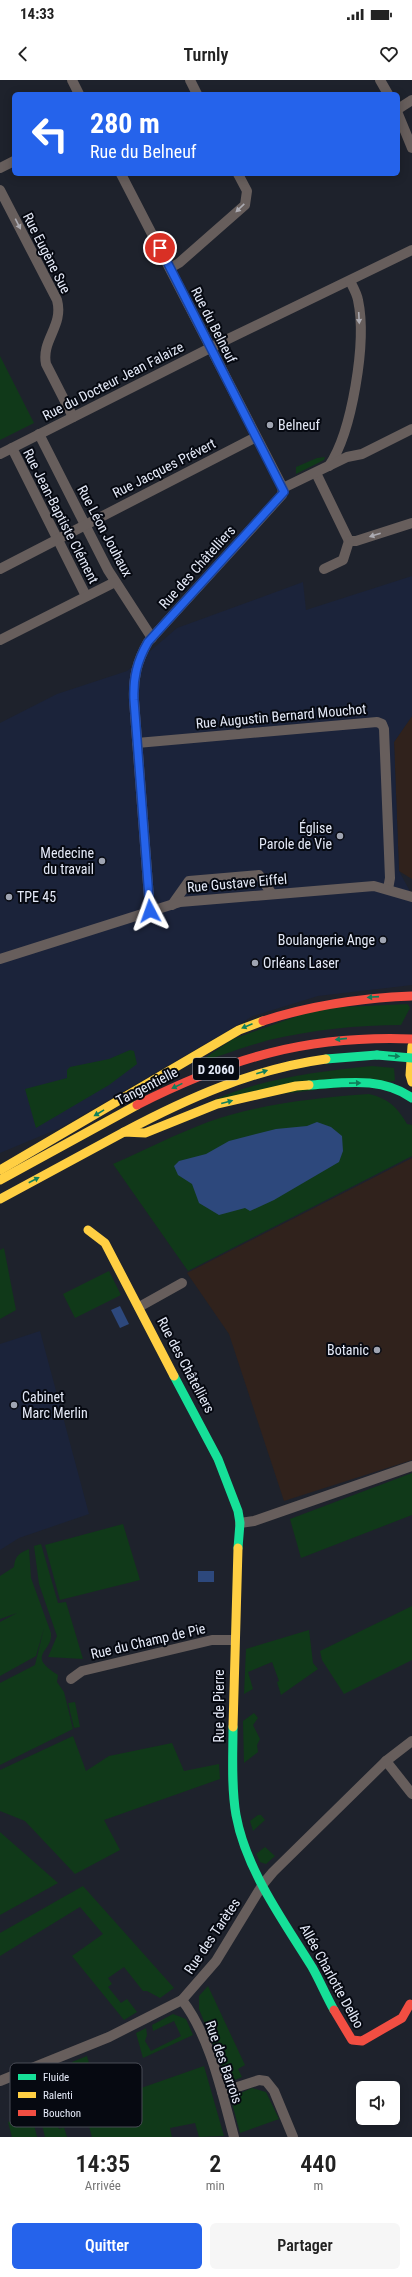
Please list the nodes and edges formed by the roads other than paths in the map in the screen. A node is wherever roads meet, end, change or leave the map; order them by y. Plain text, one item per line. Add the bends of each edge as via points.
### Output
1 (72, 80) edge
2 (190, 80) edge
3 (380, 80) edge
4 (78, 92) edge
5 (196, 92) edge
6 (387, 92) edge
7 (412, 100) edge
8 (400, 107) edge
9 (400, 119) edge
10 (412, 148) edge
11 (12, 162) edge
12 (0, 168) edge
13 (122, 176) edge
14 (239, 176) edge
15 (0, 190) edge
16 (412, 250) edge
17 (170, 268) junction
18 (350, 281) junction
19 (210, 348) junction
20 (73, 417) junction
21 (412, 429) edge
22 (39, 434) junction
23 (256, 437) junction
24 (12, 448) junction
25 (0, 454) edge
26 (328, 466) junction
27 (316, 473) junction
28 (283, 488) junction
29 (412, 523) edge
30 (85, 524) junction
31 (57, 539) junction
32 (349, 541) junction
33 (0, 568) edge
34 (324, 569) dead end
35 (115, 582) junction
36 (86, 596) junction
37 (152, 638) junction
38 (0, 640) edge
39 (137, 743) junction
40 (388, 889) junction
41 (272, 894) junction
42 (412, 897) edge
43 (172, 905) junction
44 (150, 911) junction
45 (0, 959) edge
46 (412, 996) edge
47 (412, 1039) edge
48 (412, 1045) edge
49 (412, 1058) edge
50 (412, 1082) edge
51 (412, 1098) edge
52 (124, 1132) junction
53 (0, 1170) edge
54 (0, 1180) edge
55 (0, 1199) edge
56 (88, 1230) dead end
57 (182, 1283) dead end
58 (139, 1307) junction
59 (412, 1466) edge
60 (240, 1523) junction
61 (234, 1640) junction
62 (71, 1679) dead end
63 (412, 1741) edge
64 (386, 1761) junction
65 (412, 1794) edge
66 (263, 1884) junction
67 (182, 2000) junction
68 (410, 2004) dead end
69 (44, 2063) edge
70 (10, 2077) edge
71 (0, 2081) edge
72 (222, 2092) junction
73 (234, 2137) edge
74 (293, 2137) edge

1 - 4 street
2 - 5 street
3 - 6 street
7 - 8 street
9 - 10 street
11 - 12 street
13 - 17 street, Rue du Belneuf
14 -> 17 street via 247,191 245,205
15 -> 20 street, Rue Eugène Sue via 60,311 44,356
16 - 18 street, Rue du Docteur Jean Falaize
17 - 19 street, Rue du Belneuf
18 - 19 street, Rue du Docteur Jean Falaize
18 -> 26 street via 358,300 360,350 344,433
19 - 20 street, Rue du Docteur Jean Falaize
19 - 23 street, Rue du Belneuf
20 - 22 street, Rue du Docteur Jean Falaize
21 - 26 street via 362,454 347,457
22 - 24 street, Rue du Docteur Jean Falaize
22 - 30 street, Rue Léon Jouhaux
23 - 28 street, Rue du Belneuf
23 - 30 street, Rue Jacques Prévert
24 - 25 street, Rue du Docteur Jean Falaize
24 - 31 street, Rue Jean-Baptiste Clément
26 - 27 street
27 - 28 street
27 - 32 street
28 - 37 street, Rue des Châtelliers via 282,495
29 -> 32 street via 356,542
30 - 31 street, Rue Jacques Prévert
30 - 35 street, Rue Léon Jouhaux
31 - 33 street, Rue Jacques Prévert
31 - 36 street, Rue Jean-Baptiste Clément
32 - 34 street via 343,560
35 - 36 street
35 - 37 street, Rue Léon Jouhaux
36 - 38 street
37 - 39 street, Rue des Châtelliers via 141,655 133,679
39 - 40 street, Rue Augustin Bernard Mouchot via 377,722 382,724 390,864
39 - 44 street, Rue des Châtelliers
40 - 41 street, Rue Gustave Eiffel via 365,887
40 - 42 street, Rue Gustave Eiffel
41 - 43 street, Rue Gustave Eiffel
41 - 43 street via 259,876 189,881
43 - 44 street, Rue Gustave Eiffel
44 - 45 street, Rue Gustave Eiffel
46 -> 53 main road via 371,996 314,1005 267,1018 246,1027
47 -> 54 main road, Tangentielle / D 2060 via 380,1037 324,1041 260,1054 220,1067 149,1100
48 - 50 main road
52 -> 49 main road, Tangentielle / D 2060, bridge via 168,1108 228,1082 283,1065 337,1056 377,1055
52 -> 51 main road via 145,1133 217,1104 296,1086 373,1082 402,1091
55 -> 52 main road, Tangentielle / D 2060
56 - 58 main road, Rue des Châtelliers via 105,1243
57 - 58 street
58 - 60 main road, Rue des Châtelliers via 218,1459 232,1491
59 - 60 street via 266,1517
60 - 61 main road, Rue de Pierre
61 - 62 street, Rue du Champ de Pie via 212,1640 82,1671
61 - 66 main road, Rue de Pierre via 233,1767 236,1812
63 - 64 street, Rue des Tarètes
64 - 65 street
64 - 66 street, Rue des Tarètes via 326,1817
66 - 67 street, Rue des Tarètes via 216,1961
66 - 68 main road, Allée Charlotte Delbo via 352,2040 362,2041 402,2018
67 - 69 street, Rue des Tarètes via 109,2036
67 - 72 street, Rue des Barrois via 203,2040
70 - 71 street, Rue des Tarètes
72 - 73 street, Rue des Barrois
72 - 74 street via 259,2080 266,2081 274,2091

